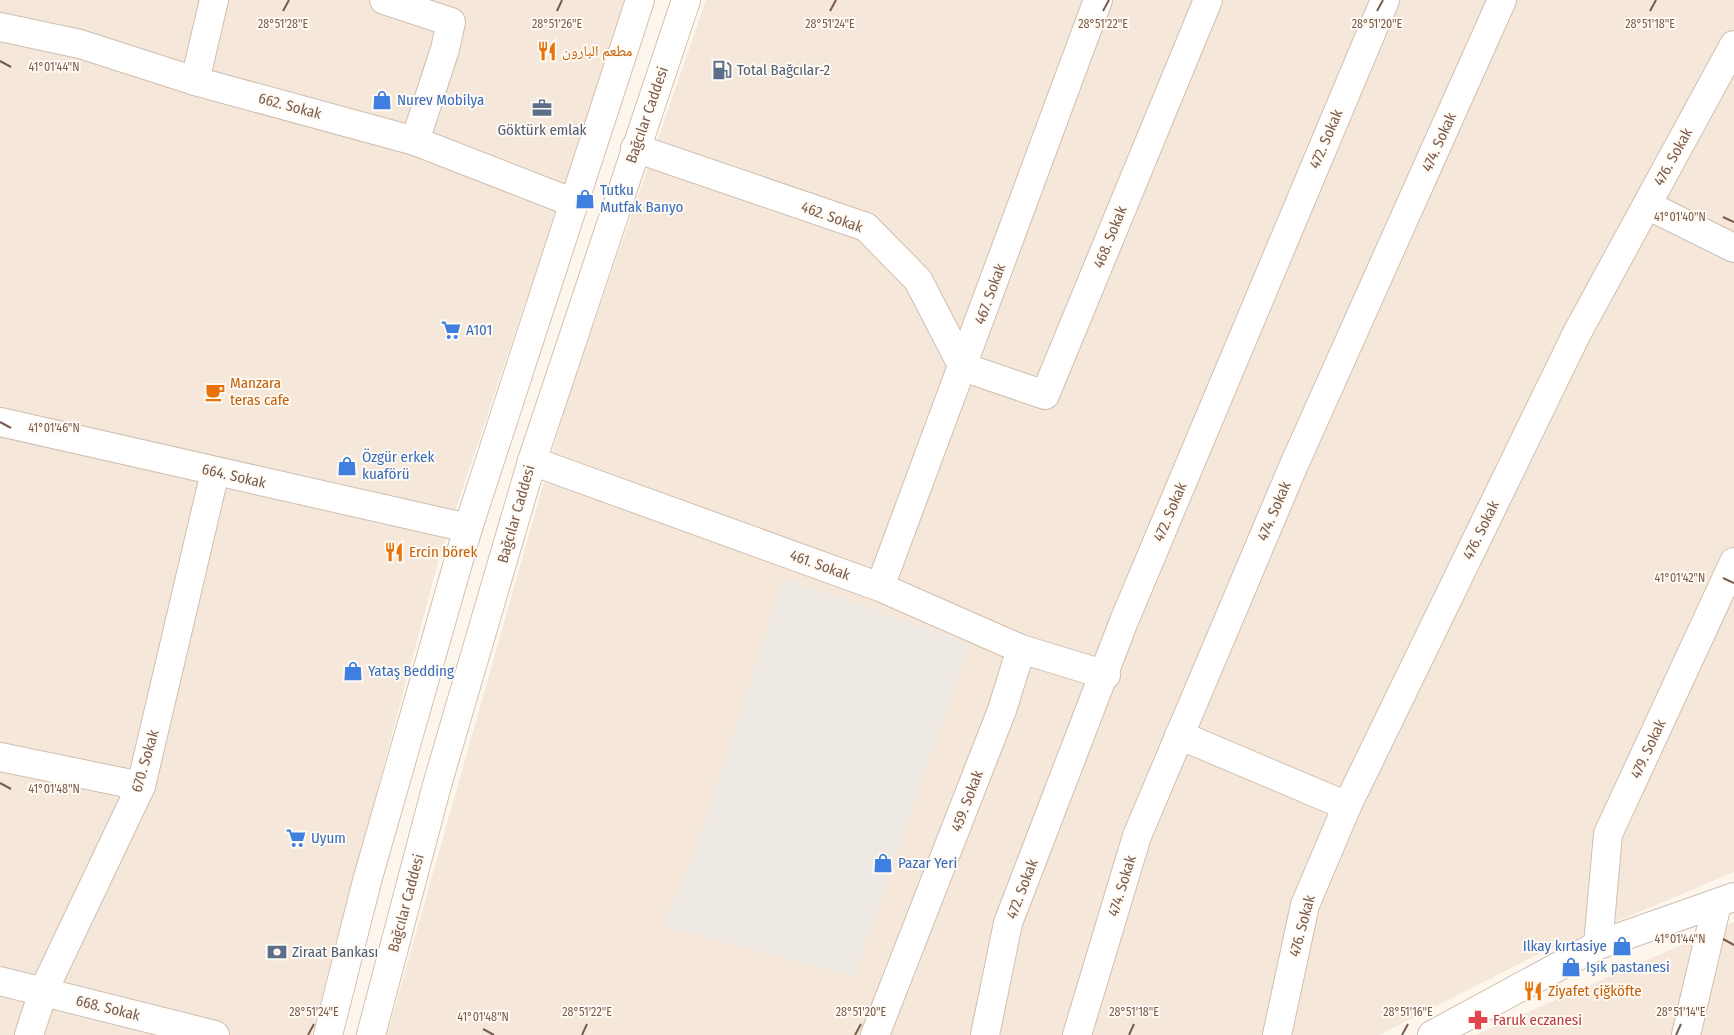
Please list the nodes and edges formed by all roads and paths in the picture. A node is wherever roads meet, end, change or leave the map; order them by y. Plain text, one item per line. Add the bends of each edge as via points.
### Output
1 (214, 0) edge
2 (384, 0) edge
3 (640, 0) edge
4 (686, 0) edge
5 (1098, 0) edge
6 (1208, 0) edge
7 (1384, 0) edge
8 (1502, 0) edge
9 (0, 27) edge
10 (1734, 45) edge
11 (195, 81) junction
12 (415, 141) junction
13 (635, 148) junction
14 (574, 203) junction
15 (1647, 205) junction
16 (1734, 248) edge
17 (963, 367) junction
18 (0, 422) edge
19 (532, 461) junction
20 (215, 472) junction
21 (468, 528) junction
22 (1734, 562) edge
23 (880, 587) junction
24 (1021, 648) junction
25 (1106, 674) junction
26 (1179, 736) junction
27 (0, 757) edge
28 (141, 786) junction
29 (1348, 806) junction
30 (1726, 901) edge
31 (1598, 945) junction
32 (0, 981) edge
33 (43, 992) junction
34 (1445, 1032) edge
35 (29, 1035) edge
36 (215, 1035) edge
37 (328, 1035) edge
38 (371, 1035) edge
39 (875, 1035) edge
40 (985, 1035) edge
41 (1077, 1035) edge
42 (1277, 1035) edge
43 (1686, 1035) edge

1 - 11 street
2 - 12 street via 451,22
3 - 14 street
4 - 13 street, Bağcılar Caddesi
5 - 17 street, 467. Sokak
6 - 17 street, 468. Sokak via 1045,395
7 - 25 street, 472. Sokak via 1128,612
8 - 26 street, 474. Sokak via 1293,467
9 - 11 street, 662. Sokak via 80,44
10 - 15 street, 476. Sokak
11 - 12 street, 662. Sokak
12 - 14 street, 662. Sokak
13 - 17 street, 462. Sokak via 866,227 918,280
13 - 19 street, Bağcılar Caddesi
14 - 21 street
15 - 16 street
15 - 29 street, 476. Sokak via 1576,333
17 - 23 street, 467. Sokak
18 - 20 street, 664. Sokak
19 - 23 street, 461. Sokak
19 - 38 street, Bağcılar Caddesi via 437,786
20 - 21 street, 664. Sokak
20 - 28 street, 670. Sokak
21 - 37 street via 367,881
22 - 31 street, 479. Sokak via 1608,834
23 - 24 street, 461. Sokak
24 - 25 street, 461. Sokak
24 - 39 street, 459. Sokak via 1002,710
25 - 40 street, 472. Sokak via 1008,923
26 - 29 street
26 - 41 street, 474. Sokak via 1137,836
27 - 28 street
28 - 33 street, 670. Sokak
29 - 42 street, 476. Sokak via 1305,905
30 - 31 street
30 - 43 street
31 - 34 street
32 - 33 street, 668. Sokak
33 - 35 street, 670. Sokak
33 - 36 street, 668. Sokak

